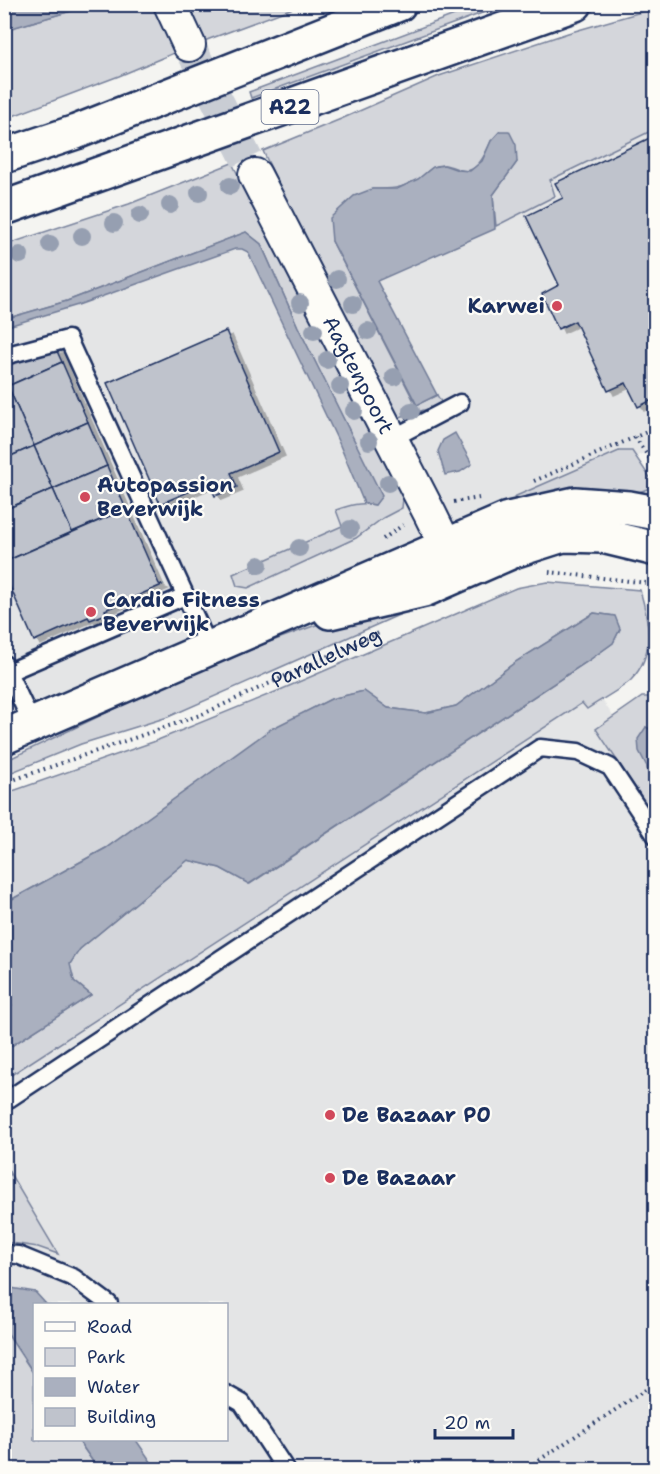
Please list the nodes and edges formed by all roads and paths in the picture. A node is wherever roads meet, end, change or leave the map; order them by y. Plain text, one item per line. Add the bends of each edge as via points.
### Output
1 (170, 4) edge
2 (399, 4) edge
3 (575, 4) edge
4 (189, 45) tunnel mouth
5 (4, 156) edge
6 (255, 175) tunnel mouth
7 (4, 208) edge
8 (4, 356) edge
9 (460, 403) dead end
10 (656, 428) edge
11 (635, 437) junction
12 (391, 439) junction
13 (656, 468) edge
14 (526, 485) dead end
15 (485, 498) dead end
16 (656, 513) edge
17 (430, 514) junction
18 (445, 545) junction
19 (656, 549) edge
20 (547, 572) dead end
21 (460, 575) junction
22 (656, 584) edge
23 (185, 596) junction
24 (261, 626) junction
25 (383, 631) dead end
26 (209, 647) junction
27 (6, 670) edge
28 (18, 730) edge
29 (4, 783) edge
30 (656, 836) edge
31 (4, 1102) edge
32 (4, 1254) edge
33 (107, 1303) edge
34 (656, 1383) edge
35 (228, 1395) edge
36 (286, 1470) edge
37 (524, 1470) edge

1 - 4 street
2 - 5 main road, A22
3 - 7 main road, A22
6 - 12 street, Aagtenpoort
8 - 23 lane via 68,339
9 - 12 lane
10 - 11 path
11 - 13 path
11 - 14 path
12 - 17 street, Aagtenpoort
15 - 17 path via 453,502
16 - 18 main road, Parallelweg via 575,504 508,519
17 - 18 street, Aagtenpoort
18 - 21 street, Aagtenpoort
18 - 24 main road, Parallelweg
19 - 21 main road, Parallelweg via 602,536 563,535 513,551
20 - 22 path
21 - 24 main road, Parallelweg via 424,590
23 - 26 lane
23 - 27 lane, Parallelweg
24 - 26 main road, Parallelweg
25 - 29 path, Parallelweg via 202,714
26 - 28 main road, Parallelweg
27 - 28 lane, Parallelweg
30 - 31 lane via 610,767 578,752 540,748
32 - 33 lane via 18,1255 74,1278
34 - 37 path
35 - 36 lane via 242,1403

